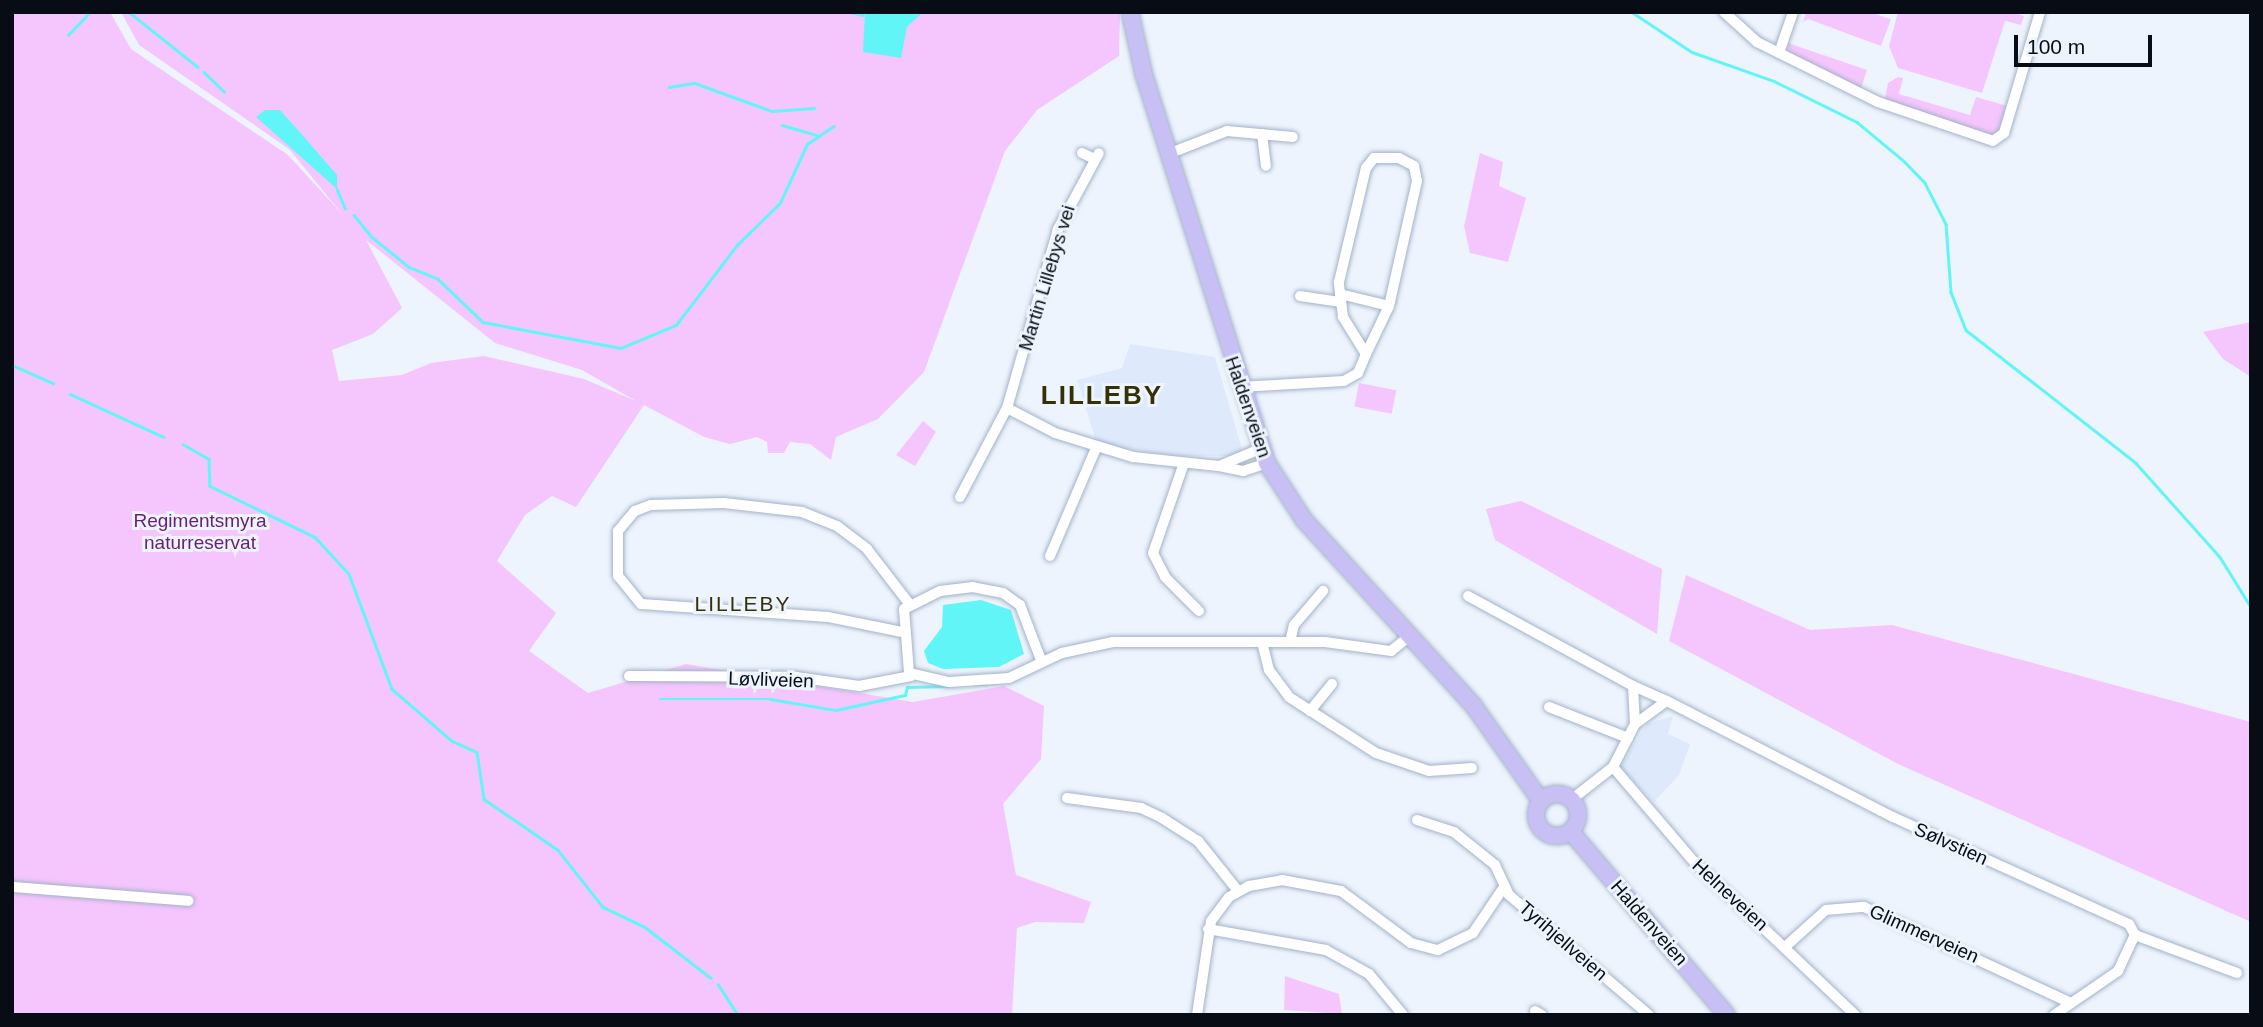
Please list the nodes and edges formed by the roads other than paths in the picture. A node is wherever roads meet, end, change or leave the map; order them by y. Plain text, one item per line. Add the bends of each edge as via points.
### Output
1 (1130, 12) edge
2 (1724, 12) edge
3 (1793, 12) edge
4 (2040, 12) edge
5 (1779, 53) junction
6 (1262, 134) junction
7 (1293, 137) dead end
8 (1082, 153) dead end
9 (1168, 154) junction
10 (1266, 166) dead end
11 (1300, 296) dead end
12 (1340, 298) junction
13 (1389, 306) junction
14 (1366, 354) junction
15 (1239, 387) junction
16 (1007, 408) junction
17 (1096, 448) junction
18 (1264, 456) junction
19 (1184, 463) junction
20 (1219, 466) junction
21 (960, 497) dead end
22 (1050, 556) dead end
23 (1323, 591) dead end
24 (1468, 596) dead end
25 (908, 602) junction
26 (1199, 611) dead end
27 (902, 632) junction
28 (1408, 638) junction
29 (1262, 642) junction
30 (1290, 642) junction
31 (1041, 660) junction
32 (629, 676) dead end
33 (911, 676) junction
34 (1332, 684) dead end
35 (1633, 686) junction
36 (1667, 701) junction
37 (1549, 707) dead end
38 (1310, 711) junction
39 (1636, 724) junction
40 (1628, 738) junction
41 (1613, 767) junction
42 (1472, 768) dead end
43 (1067, 799) dead end
44 (1571, 800) junction
45 (1541, 801) junction
46 (1417, 820) dead end
47 (1571, 832) junction
48 (12, 887) edge
49 (1504, 887) junction
50 (1238, 891) junction
51 (188, 901) dead end
52 (1208, 929) junction
53 (2135, 935) junction
54 (1785, 947) junction
55 (2237, 973) dead end
56 (2069, 1002) junction
57 (1197, 1015) edge
58 (1403, 1015) edge
59 (1649, 1015) edge
60 (1727, 1015) edge
61 (1855, 1015) edge
62 (2054, 1015) edge

1 - 9 main road, Haldenveien
2 - 5 street via 1757,43
3 - 5 street
4 - 5 street via 2004,133 1993,141 1903,113
6 - 7 street
6 - 9 street via 1227,131
6 - 10 street
8 - 16 street, Martin Lillebys vei via 1097,156 1058,229
9 - 15 main road, Haldenveien
11 - 12 street
12 - 13 street
12 - 13 street via 1366,167 1374,158 1399,158 1414,166 1417,181
12 - 14 street
13 - 14 street
14 - 15 street via 1352,378
15 - 18 main road, Haldenveien
16 - 17 street
16 - 21 street, Martin Lillebys vei
17 - 19 street
17 - 22 street
18 - 20 street
18 - 20 street via 1243,471
18 - 28 main road, Haldenveien via 1304,520
19 - 20 street
19 - 26 street via 1153,553 1165,577
23 - 30 street via 1294,625
24 - 35 street, Sølvstien
25 - 27 street
25 - 27 street via 867,549 837,526 802,512 724,503 651,505 635,511 618,531 618,576 641,604 828,617
25 - 31 street via 973,587 1003,593 1020,606
27 - 33 street
28 - 30 street via 1391,651
28 - 45 main road, Haldenveien via 1473,705
29 - 30 street
29 - 31 street via 1113,642
29 - 38 street via 1276,682
31 - 33 street via 1009,678 949,682
32 - 33 street, Løvliveien via 796,677 859,686
34 - 38 street
35 - 36 street, Sølvstien
35 - 39 street
36 - 39 street
36 - 53 street, Sølvstien via 1893,817 2129,924
37 - 40 street
38 - 42 street via 1405,767
39 - 40 street
40 - 41 street
41 - 44 street
41 - 54 street, Helneveien via 1695,863
43 - 50 street via 1141,808 1170,822 1199,841
44 - 45 main road via 1556,794
44 - 47 main road via 1578,812
45 - 47 main road via 1535,818 1543,832 1557,837
46 - 49 street, Tyrihjellveien via 1463,838 1500,869
47 - 60 main road, Haldenveien
48 - 51 street
49 - 50 street via 1473,933 1438,950 1411,943 1365,903 1327,887 1275,880
49 - 59 street, Tyrihjellveien
50 - 52 street
52 - 57 street
52 - 58 street via 1326,950 1369,974
53 - 55 street, Sølvstien
53 - 56 street via 2119,971
54 - 56 street, Glimmerveien via 1826,909 1864,907
54 - 61 street, Helneveien
56 - 62 street

